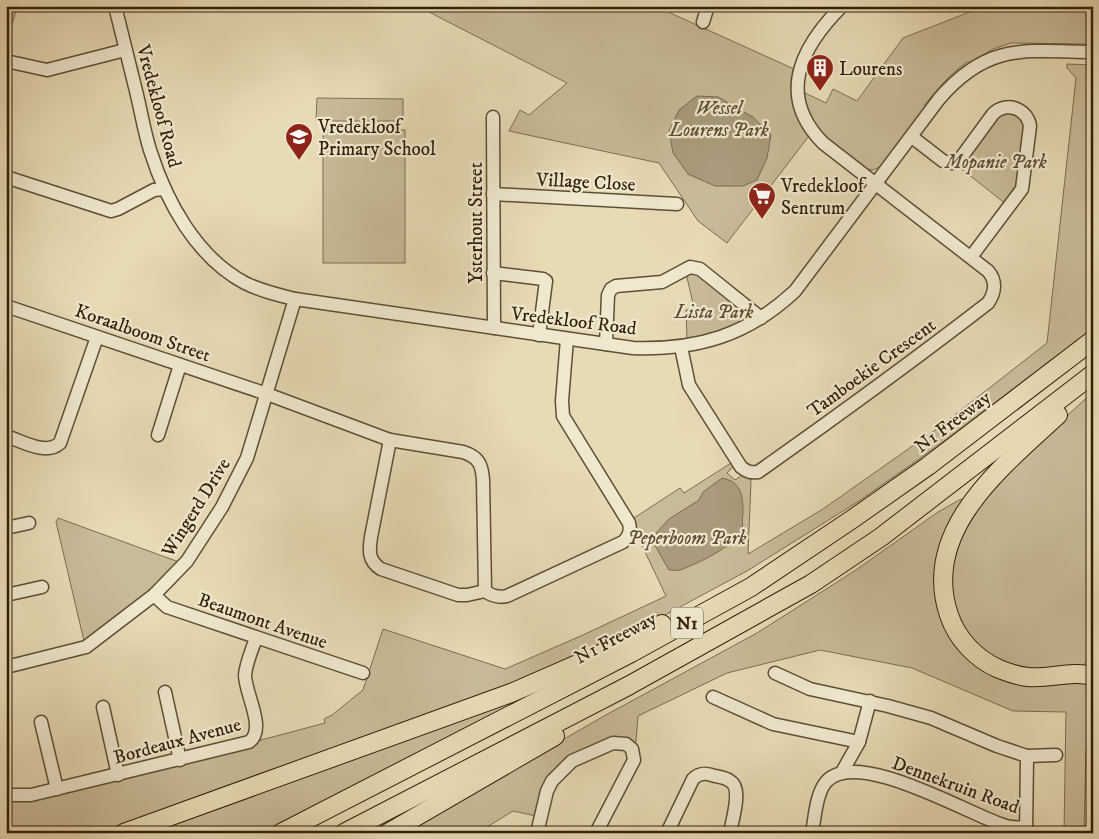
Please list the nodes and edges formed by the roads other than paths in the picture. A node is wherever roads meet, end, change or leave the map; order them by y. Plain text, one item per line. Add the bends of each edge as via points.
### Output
1 (115, 6) edge
2 (708, 6) edge
3 (842, 6) edge
4 (702, 22) dead end
5 (125, 50) junction
6 (1093, 52) edge
7 (6, 61) edge
8 (493, 117) dead end
9 (912, 136) junction
10 (6, 177) edge
11 (876, 184) junction
12 (163, 188) junction
13 (493, 194) junction
14 (677, 204) dead end
15 (971, 257) junction
16 (493, 273) junction
17 (295, 300) junction
18 (6, 306) edge
19 (761, 318) junction
20 (494, 328) junction
21 (539, 335) junction
22 (97, 337) junction
23 (567, 339) junction
24 (1093, 340) edge
25 (606, 344) junction
26 (681, 347) junction
27 (180, 365) junction
28 (1093, 375) edge
29 (267, 394) junction
30 (158, 435) dead end
31 (6, 436) edge
32 (390, 440) junction
33 (29, 522) dead end
34 (6, 528) edge
35 (772, 574) junction
36 (42, 587) dead end
37 (485, 591) junction
38 (6, 595) edge
39 (154, 595) junction
40 (256, 638) junction
41 (6, 667) edge
42 (363, 673) dead end
43 (775, 673) dead end
44 (1093, 676) edge
45 (638, 681) junction
46 (165, 692) dead end
47 (713, 697) dead end
48 (870, 701) junction
49 (103, 707) dead end
50 (41, 722) dead end
51 (859, 742) junction
52 (1027, 756) junction
53 (1056, 756) dead end
54 (180, 760) junction
55 (842, 772) junction
56 (118, 775) junction
57 (57, 789) junction
58 (6, 795) edge
59 (1026, 830) edge
60 (124, 833) edge
61 (281, 833) edge
62 (344, 833) edge
63 (388, 833) edge
64 (537, 833) edge
65 (596, 833) edge
66 (668, 833) edge
67 (730, 833) edge
68 (812, 833) edge

1 - 5 street, Vredekloof Road
2 - 4 street
3 - 11 street, Tamboekie Crescent via 820,29 805,53 798,80 799,100 806,121 816,136
5 - 7 street via 47,70
5 - 12 street, Vredekloof Road
6 - 9 street, Vredekloof Road via 1012,52 995,56 950,87
8 - 13 street, Ysterhout Street
9 - 11 street, Vredekloof Road
9 - 15 street via 944,161 952,163 960,159 999,109 1017,109 1027,116 1030,126 1022,189
10 - 12 street via 108,211
11 - 15 street, Tamboekie Crescent
11 - 19 street, Vredekloof Road via 795,291
12 - 17 street, Vredekloof Road via 190,233 216,263 257,289
13 - 14 street, Village Close
13 - 16 street, Ysterhout Street
15 - 26 street, Tamboekie Crescent via 993,278 993,293 988,303 758,472 741,467 695,397 686,379
16 - 20 street, Ysterhout Street
16 - 21 street via 543,278 546,281
17 - 20 street, Vredekloof Road
17 - 29 street, Wingerd Drive
18 - 22 street, Koraalboom Street
19 - 25 street via 700,269 690,267 662,282 611,289 607,297
19 - 26 street, Vredekloof Road via 718,338
20 - 21 street, Vredekloof Road
21 - 23 street, Vredekloof Road
22 - 27 street, Koraalboom Street
22 - 31 street via 60,443 47,449
23 - 25 street, Vredekloof Road
23 - 37 street via 563,416 629,523 629,535 623,542 507,596 496,597
24 - 35 highway, N1 Freeway / N1 via 928,466
25 - 26 street, Vredekloof Road via 633,348
27 - 29 street, Koraalboom Street
27 - 30 street
28 - 44 highway via 1082,392 980,490 960,520 948,548 942,585 957,633 985,661 1012,674 1028,677
28 - 45 highway, N1 via 844,563 761,614
29 - 32 street, Koraalboom Street
29 - 39 street, Wingerd Drive via 248,458 222,507 187,561
32 - 37 street, Koraalboom Street via 463,452 480,462
32 - 37 street via 371,537 372,561 381,569 454,594
33 - 34 street
35 - 60 highway via 748,581 605,652 511,693
35 - 61 highway, N1 Freeway / N1 via 640,649
36 - 38 street
39 - 40 street, Beaumont Avenue via 167,607
39 - 41 street, Wingerd Drive via 86,647
40 - 42 street, Beaumont Avenue
40 - 54 street, Bordeaux Avenue via 245,677 257,728 253,740
43 - 48 street via 810,689
45 - 62 highway, N1
45 - 63 highway via 611,704
46 - 54 street
47 - 51 street via 773,724
48 - 51 street
48 - 52 street via 940,721
49 - 56 street
50 - 57 street
51 - 55 street
52 - 53 street
52 - 59 street, Dennekruin Road
54 - 56 street, Bordeaux Avenue
55 - 59 street, Dennekruin Road via 886,776 1003,825
55 - 68 street via 828,780 821,790
56 - 57 street, Bordeaux Avenue
57 - 58 street, Bordeaux Avenue via 31,795
64 - 65 street via 552,781 572,762 610,744 622,743 632,749 634,760
66 - 67 street via 694,779 705,773 730,781 736,787

